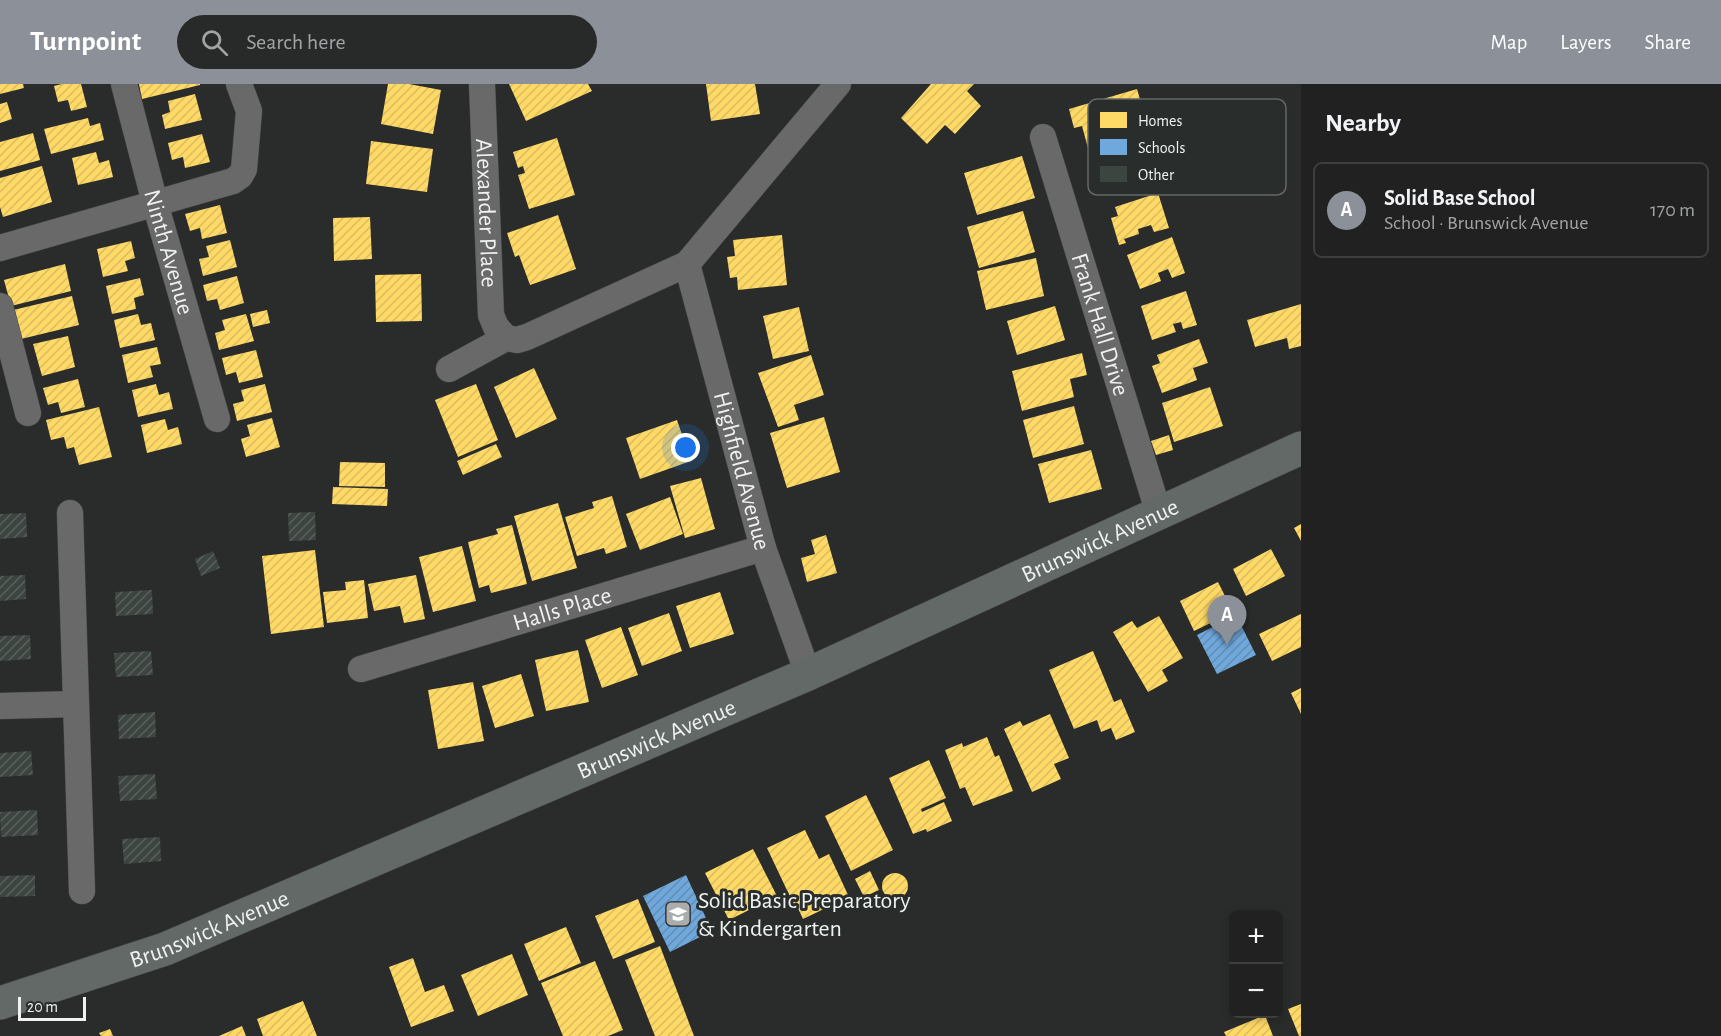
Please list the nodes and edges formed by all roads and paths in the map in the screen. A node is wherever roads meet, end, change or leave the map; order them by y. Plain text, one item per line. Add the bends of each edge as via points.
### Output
1 (124, 84) edge
2 (239, 84) edge
3 (482, 84) edge
4 (838, 84) edge
5 (1043, 137) dead end
6 (155, 203) junction
7 (0, 248) edge
8 (687, 264) junction
9 (0, 306) edge
10 (506, 338) junction
11 (449, 369) dead end
12 (28, 413) dead end
13 (217, 419) dead end
14 (1301, 448) edge
15 (70, 513) dead end
16 (1159, 514) junction
17 (763, 548) junction
18 (361, 669) dead end
19 (808, 674) junction
20 (76, 704) junction
21 (0, 706) edge
22 (82, 891) dead end
23 (0, 1003) edge

1 - 6 street, Ninth Avenue
2 - 6 street via 249,111 244,169 240,176
3 - 10 street, Alexander Place via 491,315
4 - 8 street
5 - 16 street, Frank Hall Drive
6 - 7 street
6 - 13 street, Ninth Avenue
8 - 10 street via 527,337
8 - 17 street, Highfield Avenue
9 - 12 street
10 - 11 street
14 - 16 main road, Brunswick Avenue
15 - 20 street
16 - 19 main road, Brunswick Avenue
17 - 18 street, Halls Place
17 - 19 street, Highfield Avenue
19 - 23 main road, Brunswick Avenue via 165,949
20 - 21 street
20 - 22 street

